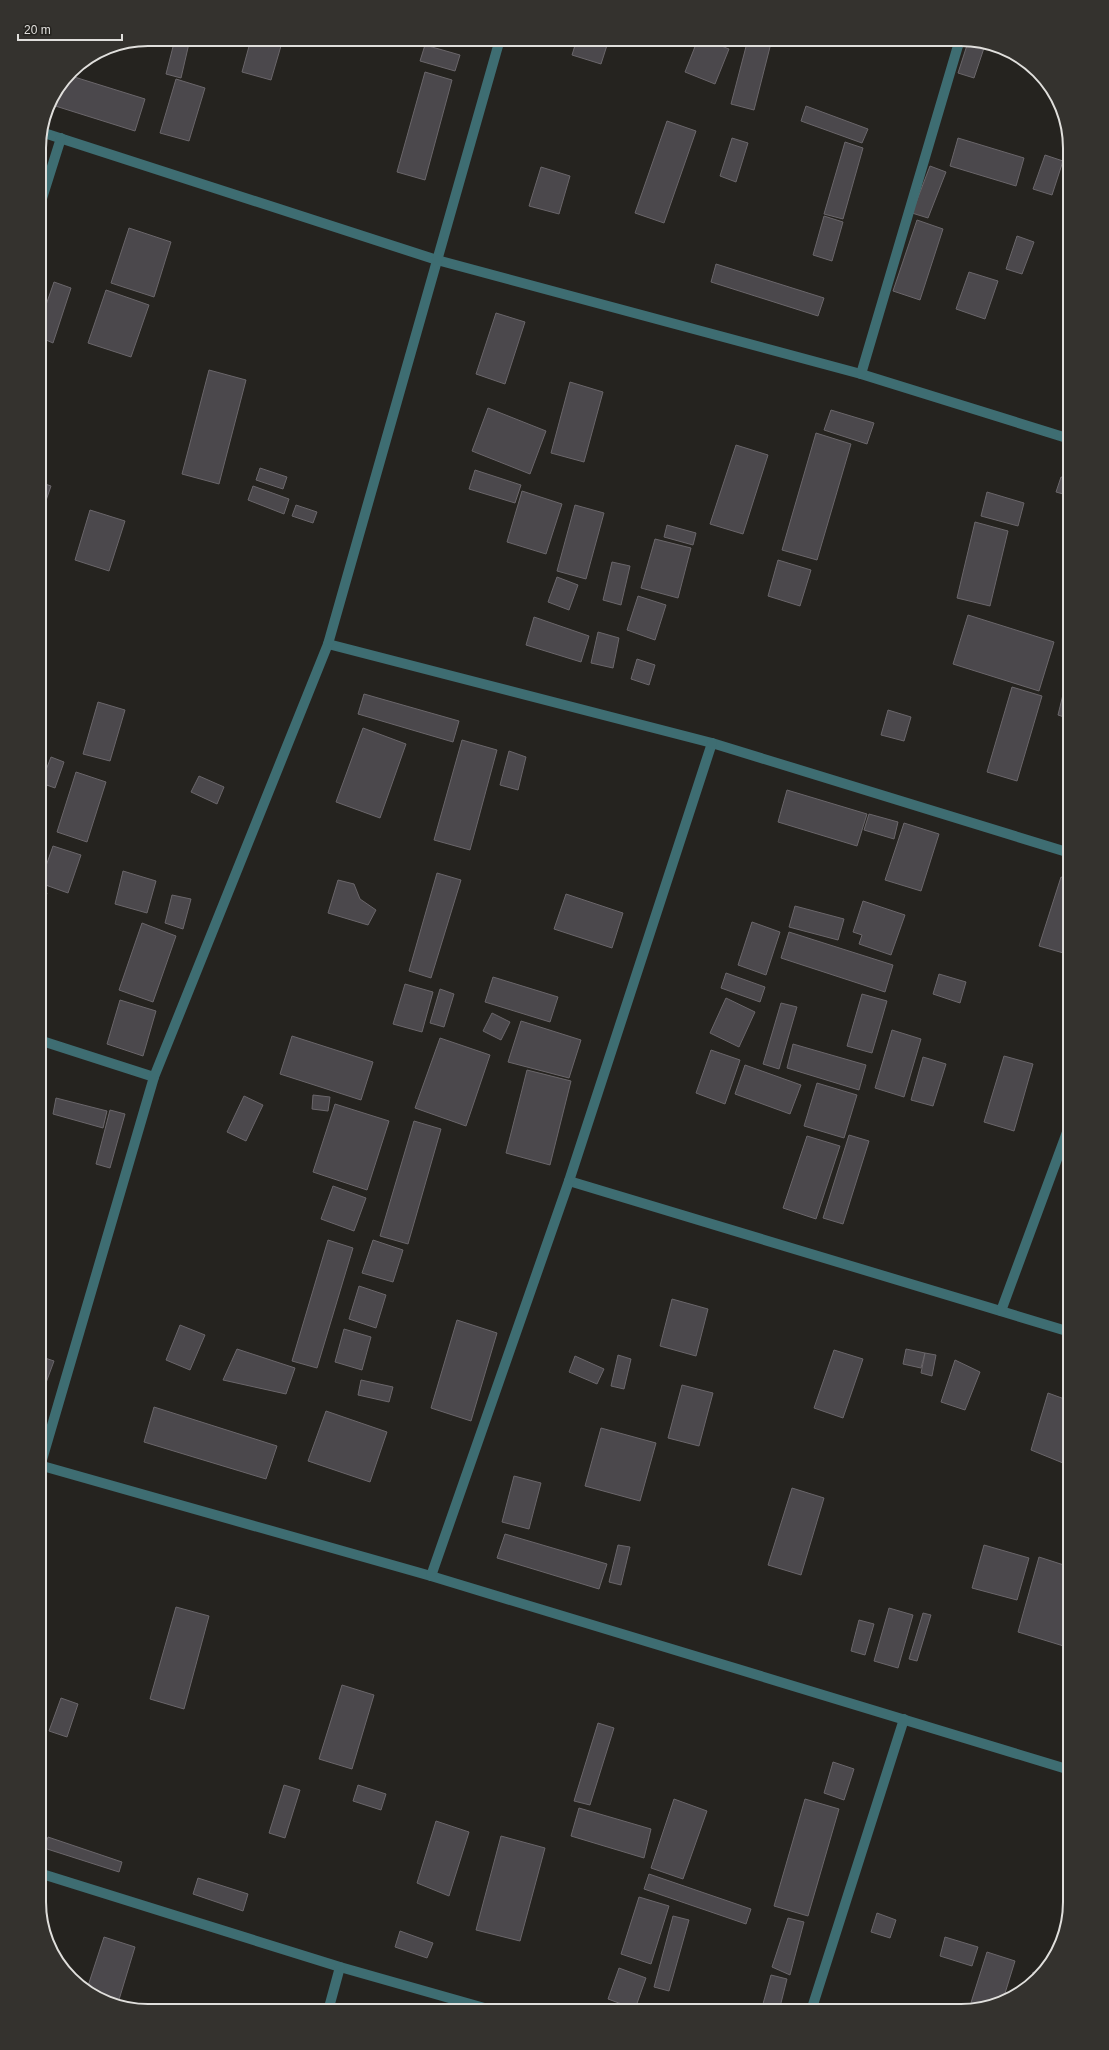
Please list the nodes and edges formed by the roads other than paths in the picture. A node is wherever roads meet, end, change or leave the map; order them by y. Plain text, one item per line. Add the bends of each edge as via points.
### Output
1 (498, 46) edge
2 (958, 46) edge
3 (47, 134) edge
4 (61, 138) junction
5 (46, 186) edge
6 (437, 260) junction
7 (861, 374) junction
8 (1063, 437) edge
9 (328, 644) junction
10 (712, 743) junction
11 (1063, 851) edge
12 (46, 1042) edge
13 (154, 1077) junction
14 (1063, 1143) edge
15 (569, 1181) junction
16 (1001, 1311) junction
17 (1063, 1330) edge
18 (46, 1443) edge
19 (46, 1469) edge
20 (432, 1576) junction
21 (904, 1719) junction
22 (1063, 1768) edge
23 (46, 1875) edge
24 (340, 1967) junction
25 (330, 2004) edge
26 (470, 2004) edge
27 (813, 2004) edge

1 - 6 street
2 - 7 street
3 - 4 street
4 - 5 street
4 - 6 street
6 - 7 street
6 - 9 street
7 - 8 street
9 - 10 street
9 - 13 street
10 - 11 street
10 - 15 street
12 - 13 street
13 - 18 street
14 - 16 street
15 - 16 street
15 - 20 street
16 - 17 street
19 - 20 street
20 - 21 street
21 - 22 street
21 - 27 street
23 - 24 street
24 - 25 street
24 - 26 street

